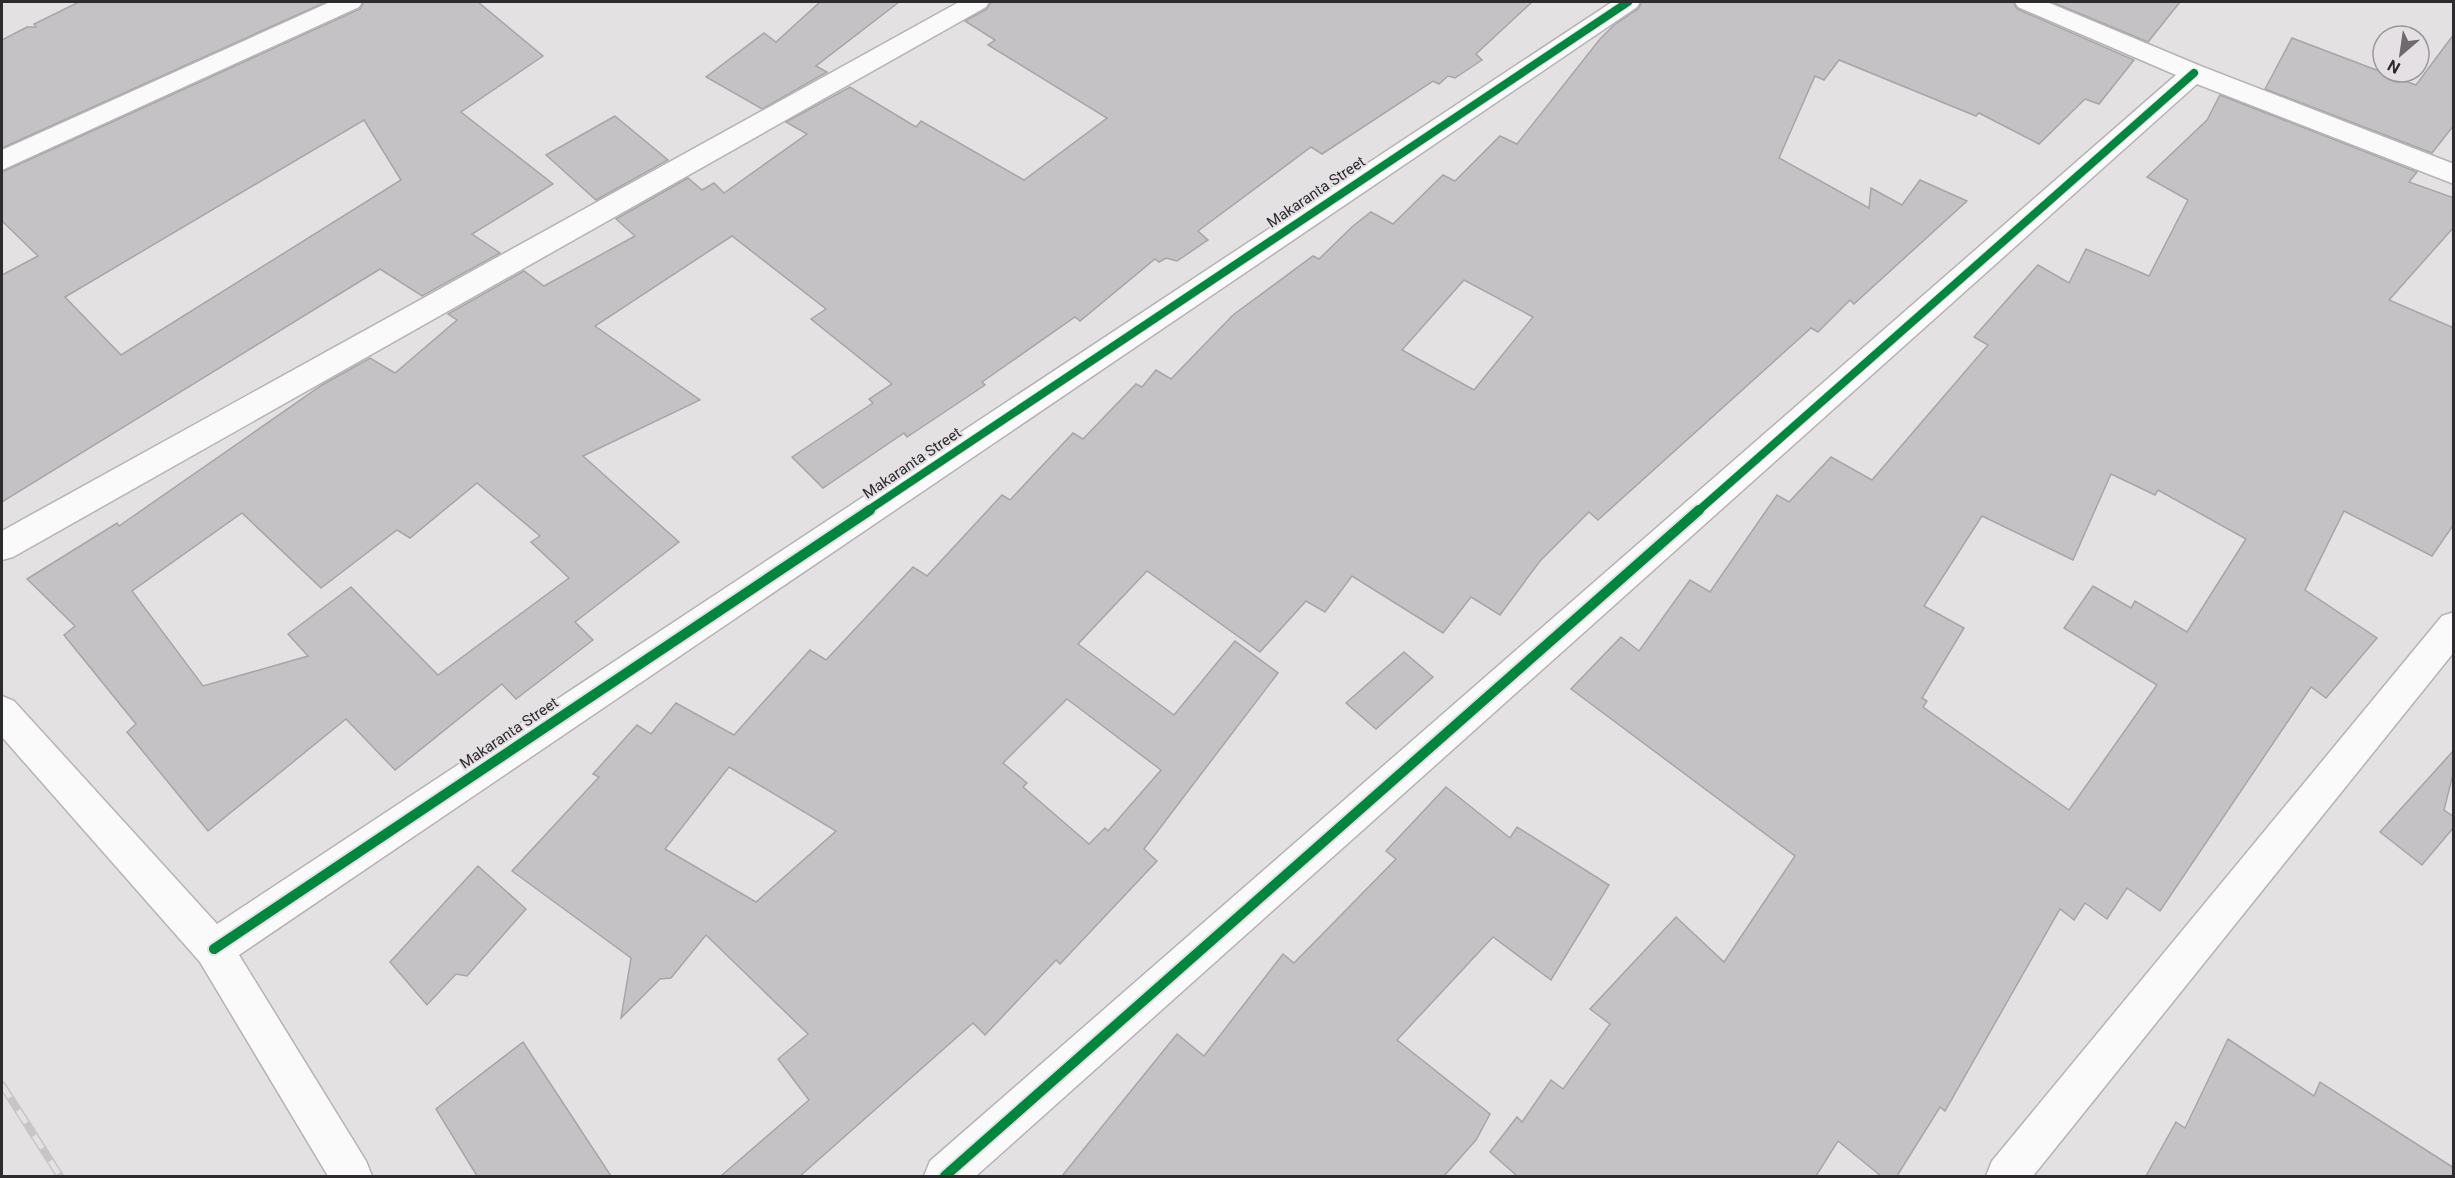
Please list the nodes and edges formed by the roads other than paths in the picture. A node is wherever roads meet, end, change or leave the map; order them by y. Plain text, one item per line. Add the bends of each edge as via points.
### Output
1 (350, 2) edge
2 (977, 2) edge
3 (1628, 2) edge
4 (2027, 2) edge
5 (2194, 73) junction
6 (2, 161) edge
7 (2454, 175) edge
8 (2, 547) edge
9 (2454, 626) edge
10 (2, 712) edge
11 (214, 949) junction
12 (351, 1176) edge
13 (945, 1176) edge
14 (2007, 1176) edge

1 - 6 street
2 - 8 street
3 - 11 street, Makaranta Street
4 - 5 street
5 - 7 street
5 - 13 street
9 - 14 street
10 - 11 street
11 - 12 street

